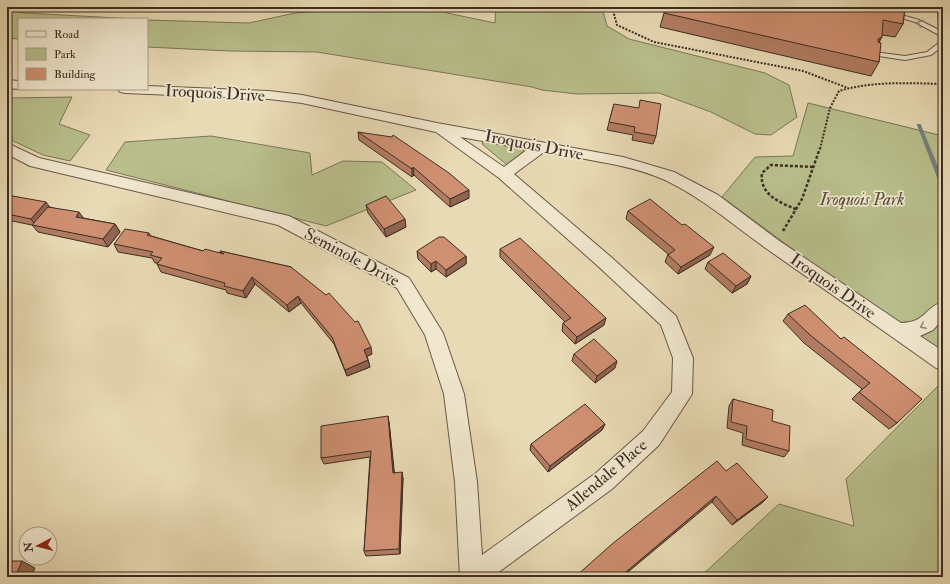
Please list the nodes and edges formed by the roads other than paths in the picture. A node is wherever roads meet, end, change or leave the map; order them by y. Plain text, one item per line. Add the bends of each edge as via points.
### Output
1 (941, 7) edge
2 (898, 16) edge
3 (942, 34) edge
4 (874, 54) edge
5 (7, 84) edge
6 (18, 85) edge
7 (148, 90) edge
8 (437, 128) junction
9 (541, 147) junction
10 (7, 148) edge
11 (504, 174) junction
12 (943, 309) edge
13 (897, 331) junction
14 (943, 362) edge
15 (472, 577) edge

1 - 3 lane
3 -> 2 lane via 917,21
3 - 4 lane via 943,43 929,54 905,58
5 - 6 street
7 - 8 street, Iroquois Drive via 268,95 302,99
8 - 9 street, Iroquois Drive
8 - 11 street, Allendale Place
9 - 11 street
9 - 13 street, Iroquois Drive via 623,162 669,176 712,199
10 - 15 street, Seminole Drive via 35,162 283,220 403,283 434,333 454,394 466,482
11 - 15 street, Allendale Place via 669,321 683,358 682,394 651,438 604,481
12 -> 13 street via 924,326 913,331
13 - 14 street, Iroquois Drive

